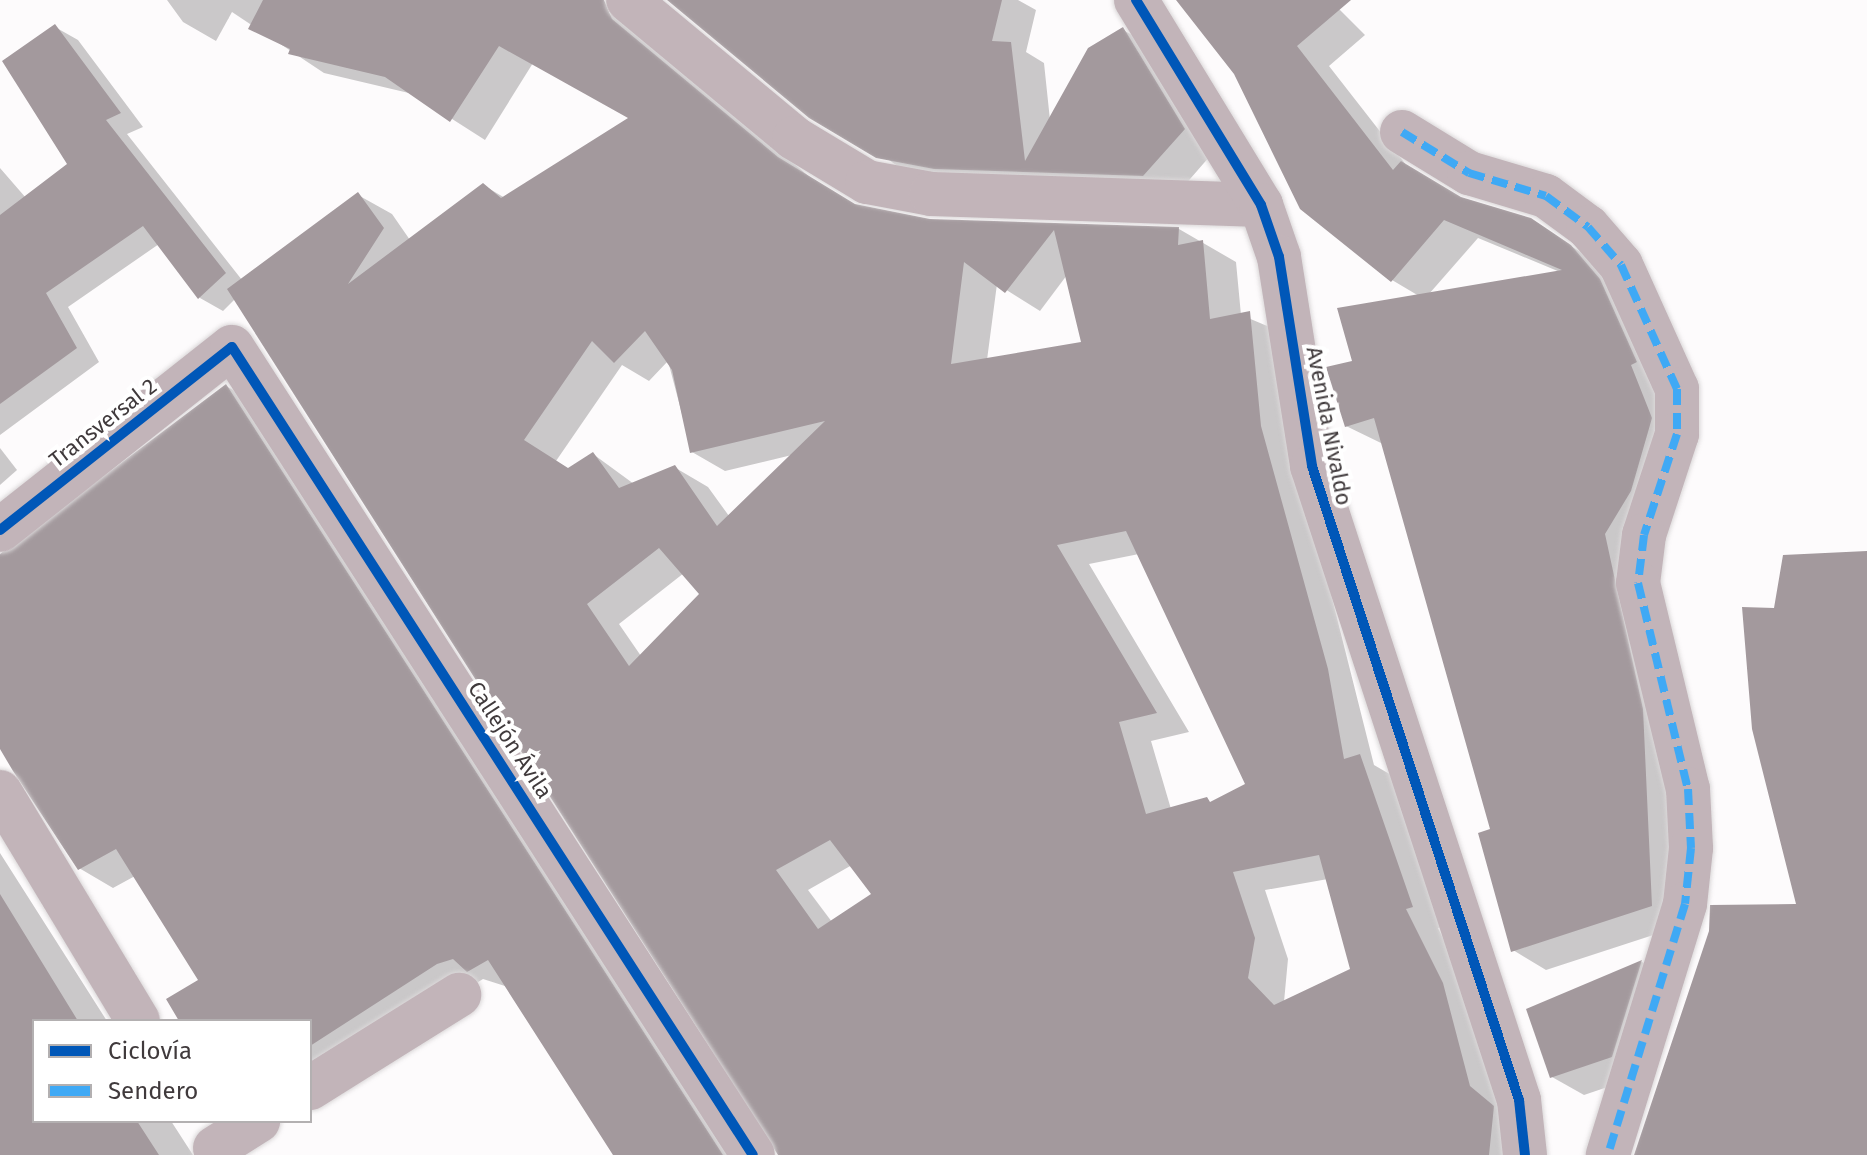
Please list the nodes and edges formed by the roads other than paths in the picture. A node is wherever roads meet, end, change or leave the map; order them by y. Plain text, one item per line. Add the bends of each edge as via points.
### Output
1 (628, 0) edge
2 (1136, 0) edge
3 (1402, 132) dead end
4 (1261, 205) junction
5 (232, 347) joint
6 (0, 530) edge
7 (0, 792) edge
8 (459, 995) dead end
9 (137, 1019) edge
10 (312, 1087) edge
11 (253, 1123) edge
12 (211, 1141) edge
13 (753, 1155) edge
14 (1525, 1155) edge
15 (1608, 1155) edge

1 - 4 street via 794,138 867,182 931,194
2 - 4 street, Avenida Nivaldo
3 - 15 street via 1469,173 1546,196 1588,227 1621,265 1677,389 1677,434 1644,535 1638,583 1688,789 1691,848 1685,904
4 - 14 street, Avenida Nivaldo via 1279,257 1324,509 1519,1100
5 - 6 street, Transversal 2
5 - 13 street, Callejón Ávila
7 - 9 street
8 - 10 street
11 - 12 street

